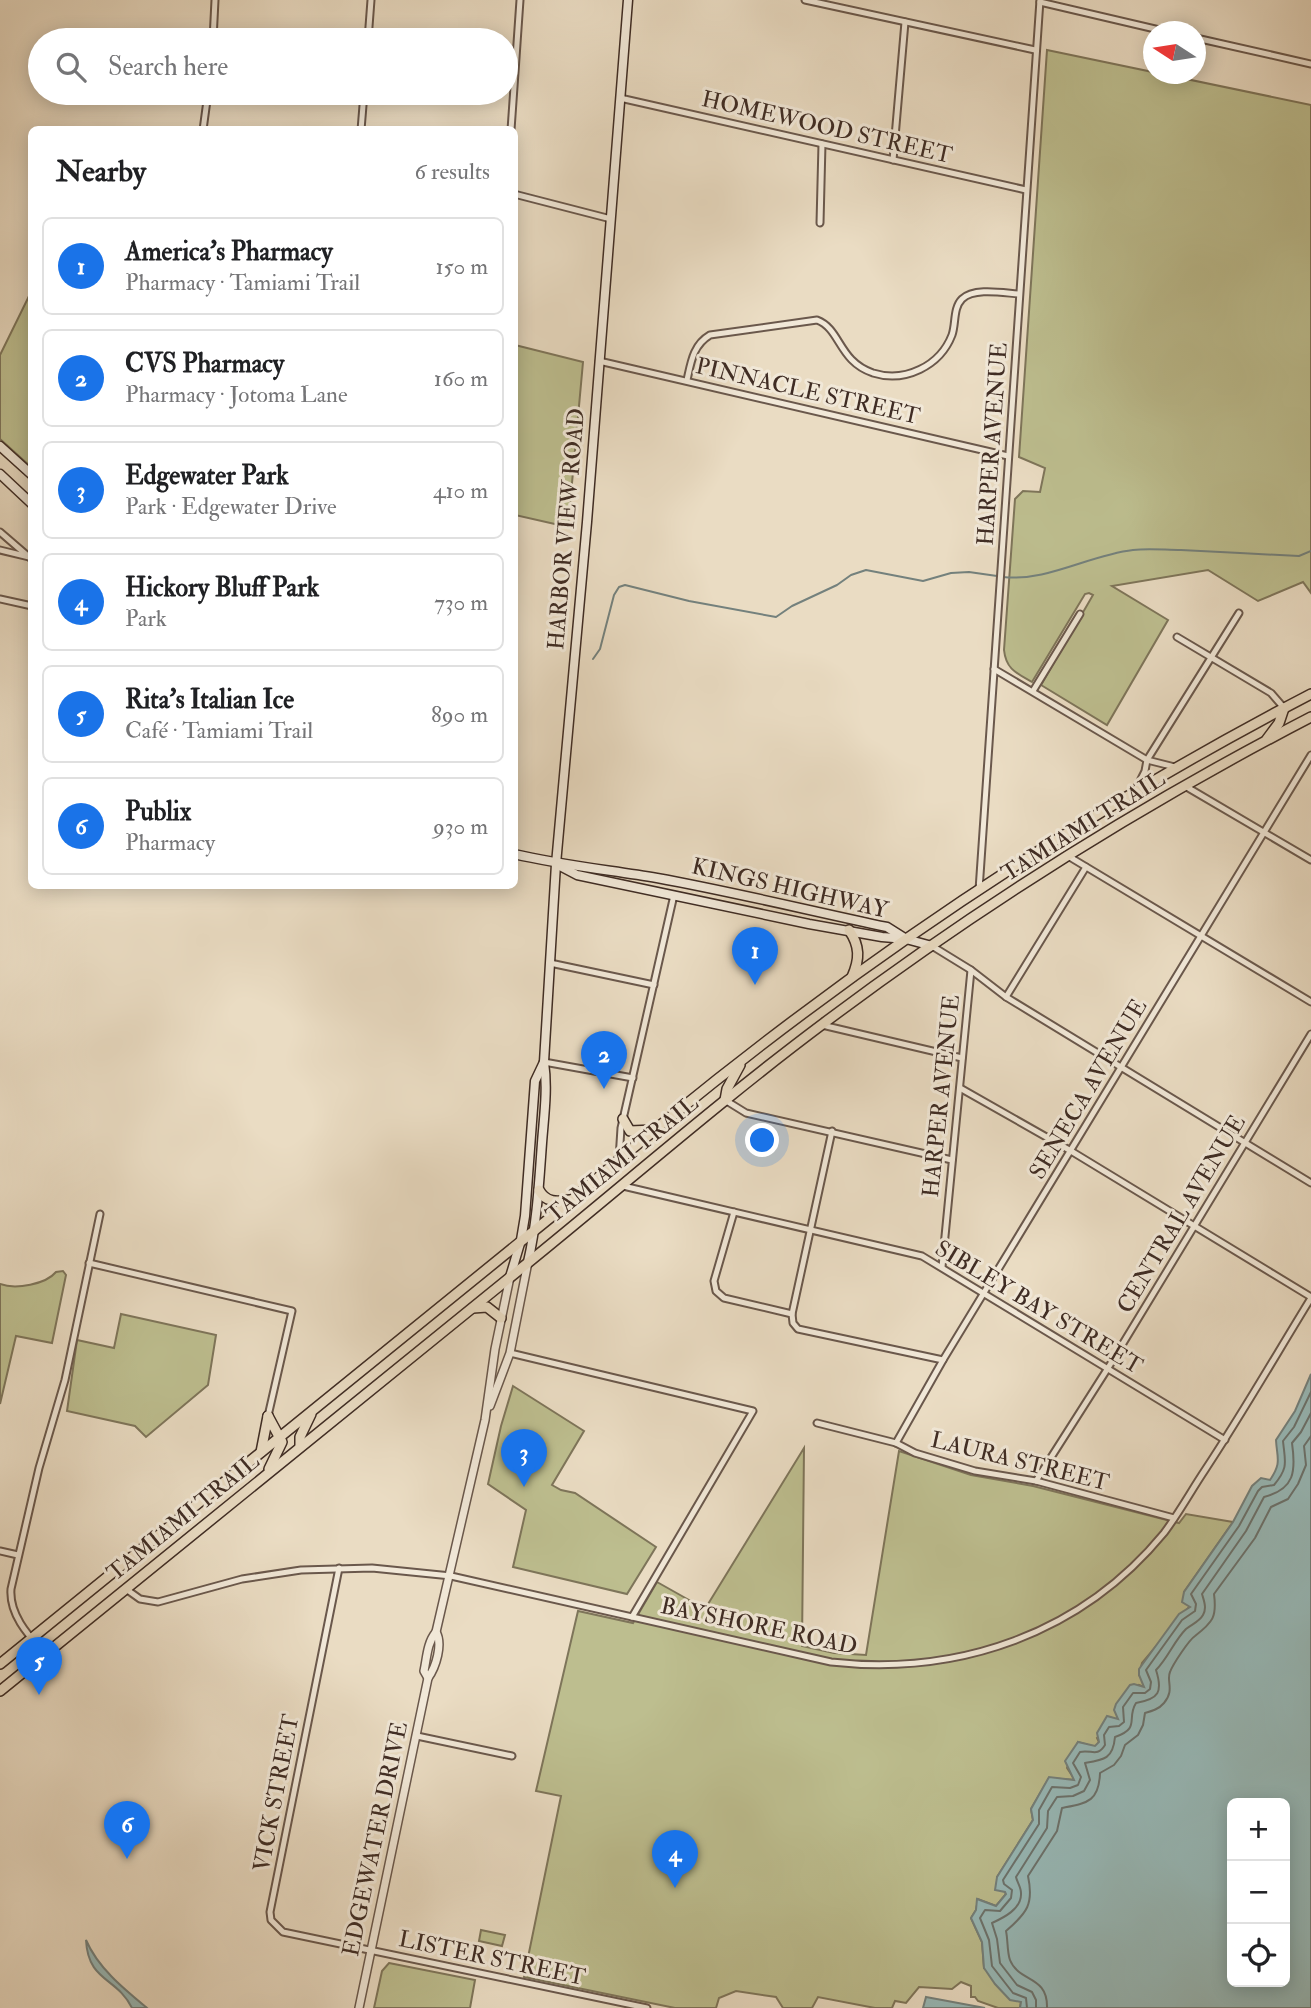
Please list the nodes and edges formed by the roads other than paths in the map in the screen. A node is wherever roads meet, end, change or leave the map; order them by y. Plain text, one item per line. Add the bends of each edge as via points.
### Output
1 (215, 0) edge
2 (371, 0) edge
3 (520, 0) edge
4 (628, 0) edge
5 (805, 0) edge
6 (1040, 1) edge
7 (905, 22) junction
8 (1143, 26) edge
9 (214, 28) edge
10 (369, 28) edge
11 (518, 29) edge
12 (1206, 40) edge
13 (1035, 50) junction
14 (1311, 64) edge
15 (620, 98) junction
16 (206, 105) edge
17 (363, 105) edge
18 (513, 105) edge
19 (204, 126) edge
20 (361, 126) edge
21 (511, 126) edge
22 (822, 144) junction
23 (893, 160) junction
24 (1026, 190) junction
25 (518, 195) edge
26 (611, 219) junction
27 (820, 223) dead end
28 (1019, 294) junction
29 (599, 361) junction
30 (687, 380) junction
31 (0, 446) edge
32 (1008, 456) junction
33 (28, 471) edge
34 (0, 474) edge
35 (28, 500) edge
36 (0, 532) edge
37 (0, 550) edge
38 (28, 556) edge
39 (28, 557) edge
40 (0, 599) edge
41 (28, 605) edge
42 (1239, 613) dead end
43 (1080, 614) dead end
44 (1177, 636) dead end
45 (1212, 658) junction
46 (995, 668) junction
47 (1033, 691) junction
48 (1311, 694) edge
49 (1284, 708) junction
50 (1311, 717) edge
51 (1266, 741) junction
52 (1311, 755) edge
53 (1147, 760) junction
54 (1178, 767) junction
55 (1185, 786) junction
56 (1135, 792) junction
57 (1265, 832) junction
58 (518, 855) edge
59 (1068, 856) junction
60 (1311, 860) edge
61 (556, 864) junction
62 (1086, 867) junction
63 (979, 890) junction
64 (674, 895) junction
65 (784, 905) junction
66 (782, 918) junction
67 (849, 930) junction
68 (1202, 936) junction
69 (906, 939) junction
70 (932, 946) junction
71 (550, 962) junction
72 (971, 970) junction
73 (852, 978) junction
74 (654, 985) junction
75 (1006, 998) junction
76 (1311, 1002) edge
77 (821, 1025) junction
78 (1311, 1034) edge
79 (962, 1058) junction
80 (743, 1061) junction
81 (544, 1062) junction
82 (1121, 1068) junction
83 (633, 1078) junction
84 (960, 1088) junction
85 (725, 1100) junction
86 (623, 1119) junction
87 (655, 1130) junction
88 (832, 1131) junction
89 (1245, 1143) junction
90 (1071, 1151) junction
91 (619, 1159) junction
92 (953, 1160) junction
93 (1311, 1183) edge
94 (620, 1185) junction
95 (539, 1190) junction
96 (572, 1200) junction
97 (734, 1212) junction
98 (100, 1214) dead end
99 (1194, 1226) junction
100 (536, 1228) junction
101 (810, 1230) junction
102 (521, 1240) junction
103 (528, 1262) junction
104 (89, 1263) junction
105 (942, 1267) junction
106 (510, 1277) junction
107 (984, 1293) junction
108 (1311, 1297) edge
109 (471, 1308) junction
110 (792, 1314) junction
111 (501, 1318) junction
112 (510, 1353) junction
113 (943, 1360) junction
114 (1108, 1368) junction
115 (313, 1410) junction
116 (268, 1416) junction
117 (485, 1420) junction
118 (817, 1423) dead end
119 (280, 1436) junction
120 (1225, 1440) junction
121 (897, 1443) junction
122 (300, 1446) junction
123 (261, 1452) junction
124 (267, 1474) junction
125 (1036, 1481) junction
126 (1174, 1518) junction
127 (0, 1551) edge
128 (18, 1555) junction
129 (340, 1568) junction
130 (451, 1576) junction
131 (126, 1588) junction
132 (632, 1617) junction
133 (32, 1639) junction
134 (45, 1654) junction
135 (0, 1664) edge
136 (0, 1691) edge
137 (417, 1736) junction
138 (512, 1756) dead end
139 (371, 1951) junction
140 (359, 2008) edge
141 (647, 2008) edge

1 - 9 street
2 - 10 street
3 - 11 street
4 - 15 main road, HARBOR VIEW ROAD
5 - 7 street
6 - 8 street
6 - 13 street, HARPER AVENUE
7 - 13 street
7 - 23 street
12 - 14 street
13 - 24 street, HARPER AVENUE
15 - 22 street, HOMEWOOD STREET
15 - 26 main road, HARBOR VIEW ROAD
16 - 19 street
17 - 20 street
18 - 21 street
22 - 23 street, HOMEWOOD STREET
22 - 27 street
23 - 24 street, HOMEWOOD STREET
24 - 28 street, HARPER AVENUE
25 - 26 street
26 - 29 main road, HARBOR VIEW ROAD
28 - 30 street via 978,293 962,299 942,353 909,374 889,376 861,367 846,355 831,329 817,320 710,335 695,350
28 - 32 street, HARPER AVENUE
29 - 30 street, PINNACLE STREET
29 - 61 main road, HARBOR VIEW ROAD
30 - 32 street, PINNACLE STREET
31 - 33 main road
32 - 46 street, HARPER AVENUE
34 - 35 main road
36 - 38 street
37 - 39 street
40 - 41 street
42 - 45 street
43 - 47 street
44 - 45 street
45 - 49 street via 1271,693
45 - 53 street
46 - 47 street
46 - 63 street, HARPER AVENUE
47 - 53 street
48 - 49 main road, TAMIAMI TRAIL
49 - 51 main road
49 - 54 main road, TAMIAMI TRAIL
50 - 51 main road, TAMIAMI TRAIL
51 - 55 main road, TAMIAMI TRAIL
52 - 57 street, SENECA AVENUE
53 - 54 street
53 - 56 street
54 - 56 main road, TAMIAMI TRAIL
55 - 57 street
55 - 59 main road, TAMIAMI TRAIL
56 - 63 main road, TAMIAMI TRAIL
57 - 60 street
57 - 68 street, SENECA AVENUE
58 - 61 main road, KINGS HIGHWAY
59 - 62 street
59 - 70 main road, TAMIAMI TRAIL
61 - 64 main road, KINGS HIGHWAY via 578,875
61 - 65 main road, KINGS HIGHWAY via 579,864
61 - 71 main road, HARBOR VIEW ROAD
62 - 68 street
62 - 75 street
63 - 69 main road, TAMIAMI TRAIL
64 - 66 main road, KINGS HIGHWAY
64 - 74 street
65 - 66 main road
65 - 69 main road, KINGS HIGHWAY via 887,927
66 - 67 main road, KINGS HIGHWAY
67 - 69 main road, KINGS HIGHWAY
67 - 73 main road via 859,954
68 - 76 street
68 - 82 street, SENECA AVENUE
69 - 70 main road
69 - 73 main road, TAMIAMI TRAIL
70 - 72 street
70 - 77 main road, TAMIAMI TRAIL
71 - 74 street
71 - 81 main road, HARBOR VIEW ROAD
72 - 75 street
72 - 79 street, HARPER AVENUE
73 - 80 main road, TAMIAMI TRAIL
74 - 83 street
75 - 82 street
77 - 79 street
77 - 85 main road, TAMIAMI TRAIL
78 - 89 street, CENTRAL AVENUE
79 - 84 street, HARPER AVENUE
80 - 85 main road via 729,1082
80 - 87 main road, TAMIAMI TRAIL
81 - 83 street
81 - 95 main road, HARBOR VIEW ROAD via 547,1083
81 - 102 main road, HARBOR VIEW ROAD via 535,1081
82 - 89 street
82 - 90 street, SENECA AVENUE
83 - 86 street
84 - 90 street
84 - 92 street, HARPER AVENUE
85 - 88 street via 746,1113
85 - 94 main road, TAMIAMI TRAIL
86 - 87 main road via 630,1131
86 - 91 street
87 - 91 main road, TAMIAMI TRAIL
88 - 92 street
88 - 101 street
89 - 93 street
89 - 99 street, CENTRAL AVENUE
90 - 99 street
90 - 107 street, SENECA AVENUE
91 - 96 main road, TAMIAMI TRAIL
92 - 105 street, HARPER AVENUE
94 - 97 street, SIBLEY BAY STREET
94 - 103 main road, TAMIAMI TRAIL
95 - 96 main road via 549,1200
95 - 100 main road, HARBOR VIEW ROAD
96 - 100 main road, TAMIAMI TRAIL
97 - 101 street, SIBLEY BAY STREET
97 - 110 street via 714,1281 716,1291 724,1298
98 - 104 street
99 - 108 street
99 - 114 street, CENTRAL AVENUE
100 - 102 main road, TAMIAMI TRAIL
100 - 103 main road, HARBOR VIEW ROAD
101 - 105 street, SIBLEY BAY STREET via 922,1256
101 - 110 street
102 - 106 main road, HARBOR VIEW ROAD
102 - 115 main road, TAMIAMI TRAIL
103 - 106 main road, TAMIAMI TRAIL
103 - 112 street, EDGEWATER DRIVE
104 - 116 street via 292,1311
104 - 128 street via 60,1401
105 - 107 street, SIBLEY BAY STREET
106 - 109 main road, TAMIAMI TRAIL
106 - 111 street, EDGEWATER DRIVE
107 - 113 street, SENECA AVENUE
107 - 114 street, SIBLEY BAY STREET
108 - 120 street, BAYSHORE ROAD
109 - 111 main road via 487,1307
109 - 122 main road, TAMIAMI TRAIL
110 - 113 street via 799,1329
111 - 117 street, EDGEWATER DRIVE
112 - 117 street, EDGEWATER DRIVE
112 - 132 street via 753,1411
113 - 121 street, SENECA AVENUE
114 - 120 street, SIBLEY BAY STREET
114 - 125 street, CENTRAL AVENUE
115 - 119 main road, TAMIAMI TRAIL
115 - 122 main road
116 - 119 main road
116 - 123 main road
117 - 130 street, EDGEWATER DRIVE
118 - 121 street, LAURA STREET
119 - 123 main road, TAMIAMI TRAIL
119 - 124 main road via 281,1449
120 - 126 street, BAYSHORE ROAD
121 - 125 street, LAURA STREET via 975,1471
122 - 124 main road, TAMIAMI TRAIL
123 - 133 main road, TAMIAMI TRAIL
124 - 131 main road, TAMIAMI TRAIL
125 - 126 street, LAURA STREET
126 - 132 street, BAYSHORE ROAD via 1129,1570 1088,1603 1028,1636 954,1659 885,1666 831,1662
127 - 128 street
128 - 133 street via 10,1598
129 - 130 street, BAYSHORE ROAD
129 - 131 street, BAYSHORE ROAD via 242,1579 158,1602 140,1599
129 - 139 street, VICK STREET via 270,1912 274,1924 284,1932
130 - 132 street, BAYSHORE ROAD
130 - 137 street, EDGEWATER DRIVE
131 - 134 main road, TAMIAMI TRAIL
133 - 134 street
133 - 135 main road, TAMIAMI TRAIL
134 - 136 main road, TAMIAMI TRAIL
137 - 138 street
137 - 139 street, EDGEWATER DRIVE
139 - 140 street, EDGEWATER DRIVE
139 - 141 street, LISTER STREET

